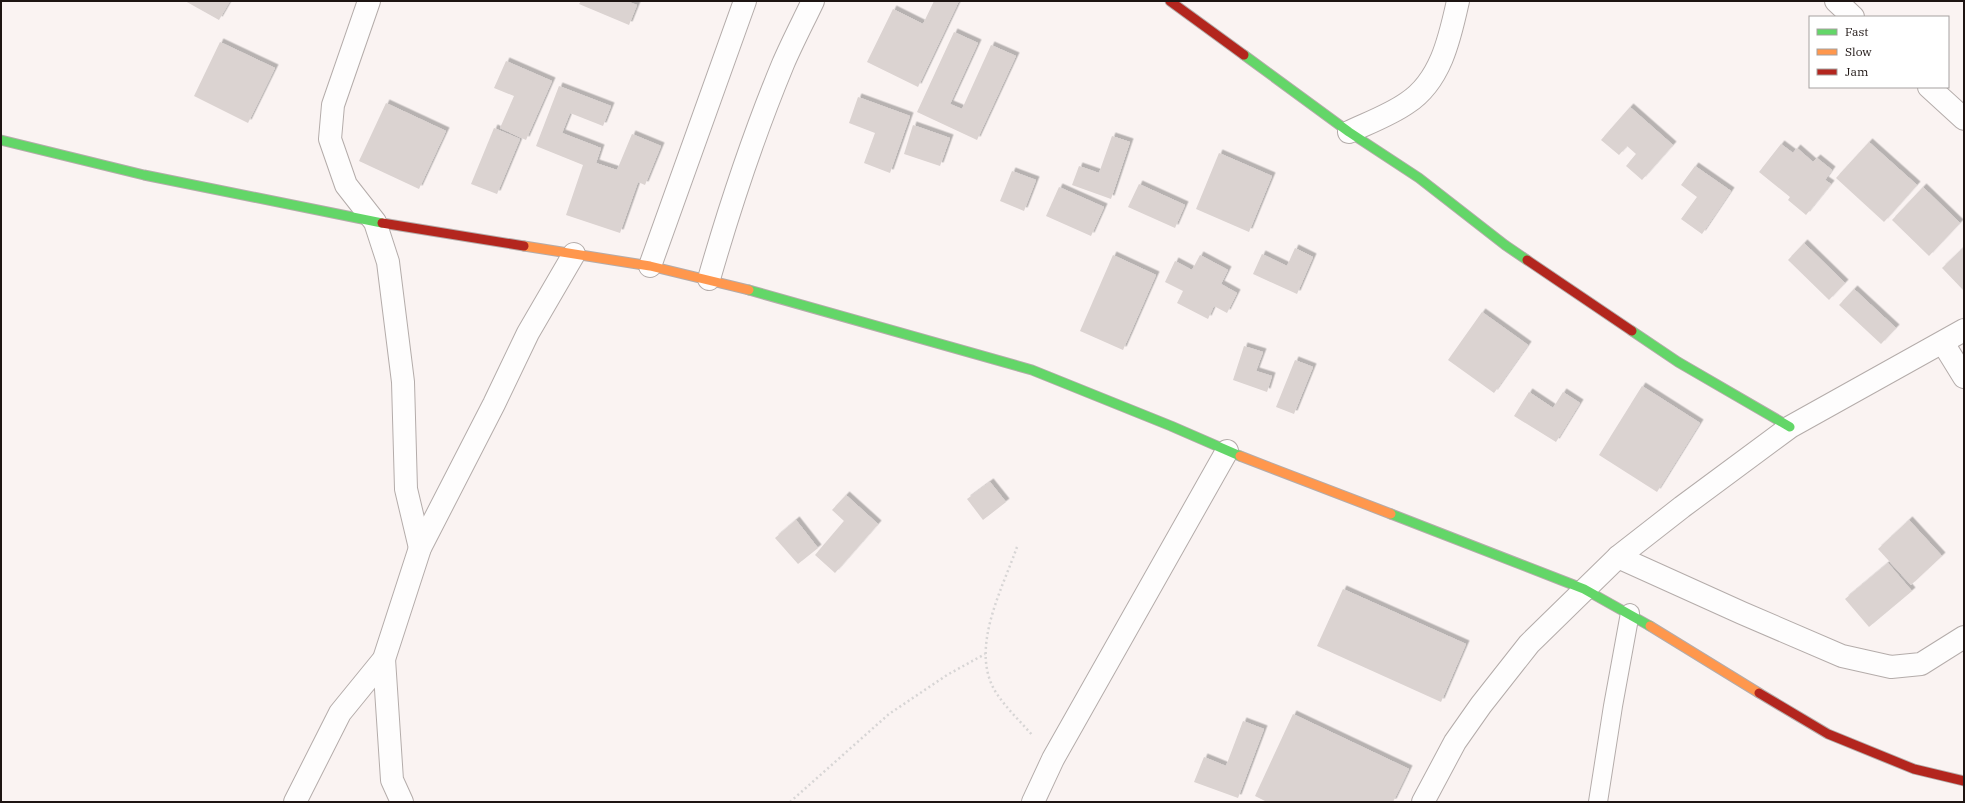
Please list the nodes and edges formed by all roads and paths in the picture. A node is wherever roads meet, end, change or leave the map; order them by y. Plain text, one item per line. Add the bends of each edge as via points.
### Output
1 (369, 1) edge
2 (745, 1) edge
3 (813, 1) edge
4 (1458, 1) edge
5 (1836, 1) edge
6 (1175, 2) edge
7 (1852, 16) edge
8 (1930, 88) edge
9 (1964, 119) edge
10 (1349, 132) junction
11 (1, 140) edge
12 (375, 222) junction
13 (574, 254) junction
14 (650, 266) junction
15 (709, 279) junction
16 (1964, 330) edge
17 (1943, 343) junction
18 (1964, 377) edge
19 (1790, 427) junction
20 (1227, 451) junction
21 (1017, 547) dead end
22 (420, 548) junction
23 (1618, 557) junction
24 (1584, 589) junction
25 (1630, 613) junction
26 (1964, 638) edge
27 (985, 654) junction
28 (384, 659) junction
29 (1053, 759) junction
30 (1964, 781) edge
31 (295, 802) edge
32 (402, 802) edge
33 (790, 802) edge
34 (1033, 802) edge
35 (1423, 802) edge
36 (1598, 802) edge

1 - 12 street via 333,105 330,138 346,185
2 - 14 street
3 - 15 street via 783,63 746,160
4 - 10 street via 1448,47 1427,86 1408,103
5 - 7 street
6 - 10 street via 1235,50
8 - 9 street
10 - 19 street via 1418,178 1505,245 1615,320 1678,362
11 - 12 street via 144,175
12 - 13 street
12 - 22 street via 388,262 403,382 406,488
13 - 14 street
13 - 22 street via 528,333
14 - 15 street
15 - 20 street via 1032,370
16 - 17 street
17 - 18 street
17 - 19 street
19 - 23 street
20 - 24 street
20 - 29 street
21 - 27 path via 993,616
22 - 28 street
23 - 24 street
23 - 26 street via 1742,614 1842,656 1890,667 1921,664
24 - 25 street
24 - 35 street via 1529,644 1481,704 1455,742
25 - 30 street via 1828,734 1914,769
25 - 36 lane
27 - 29 path via 987,672 997,693
27 - 33 path via 947,675 889,714
28 - 31 street via 340,713
28 - 32 street via 392,780
29 - 34 street

